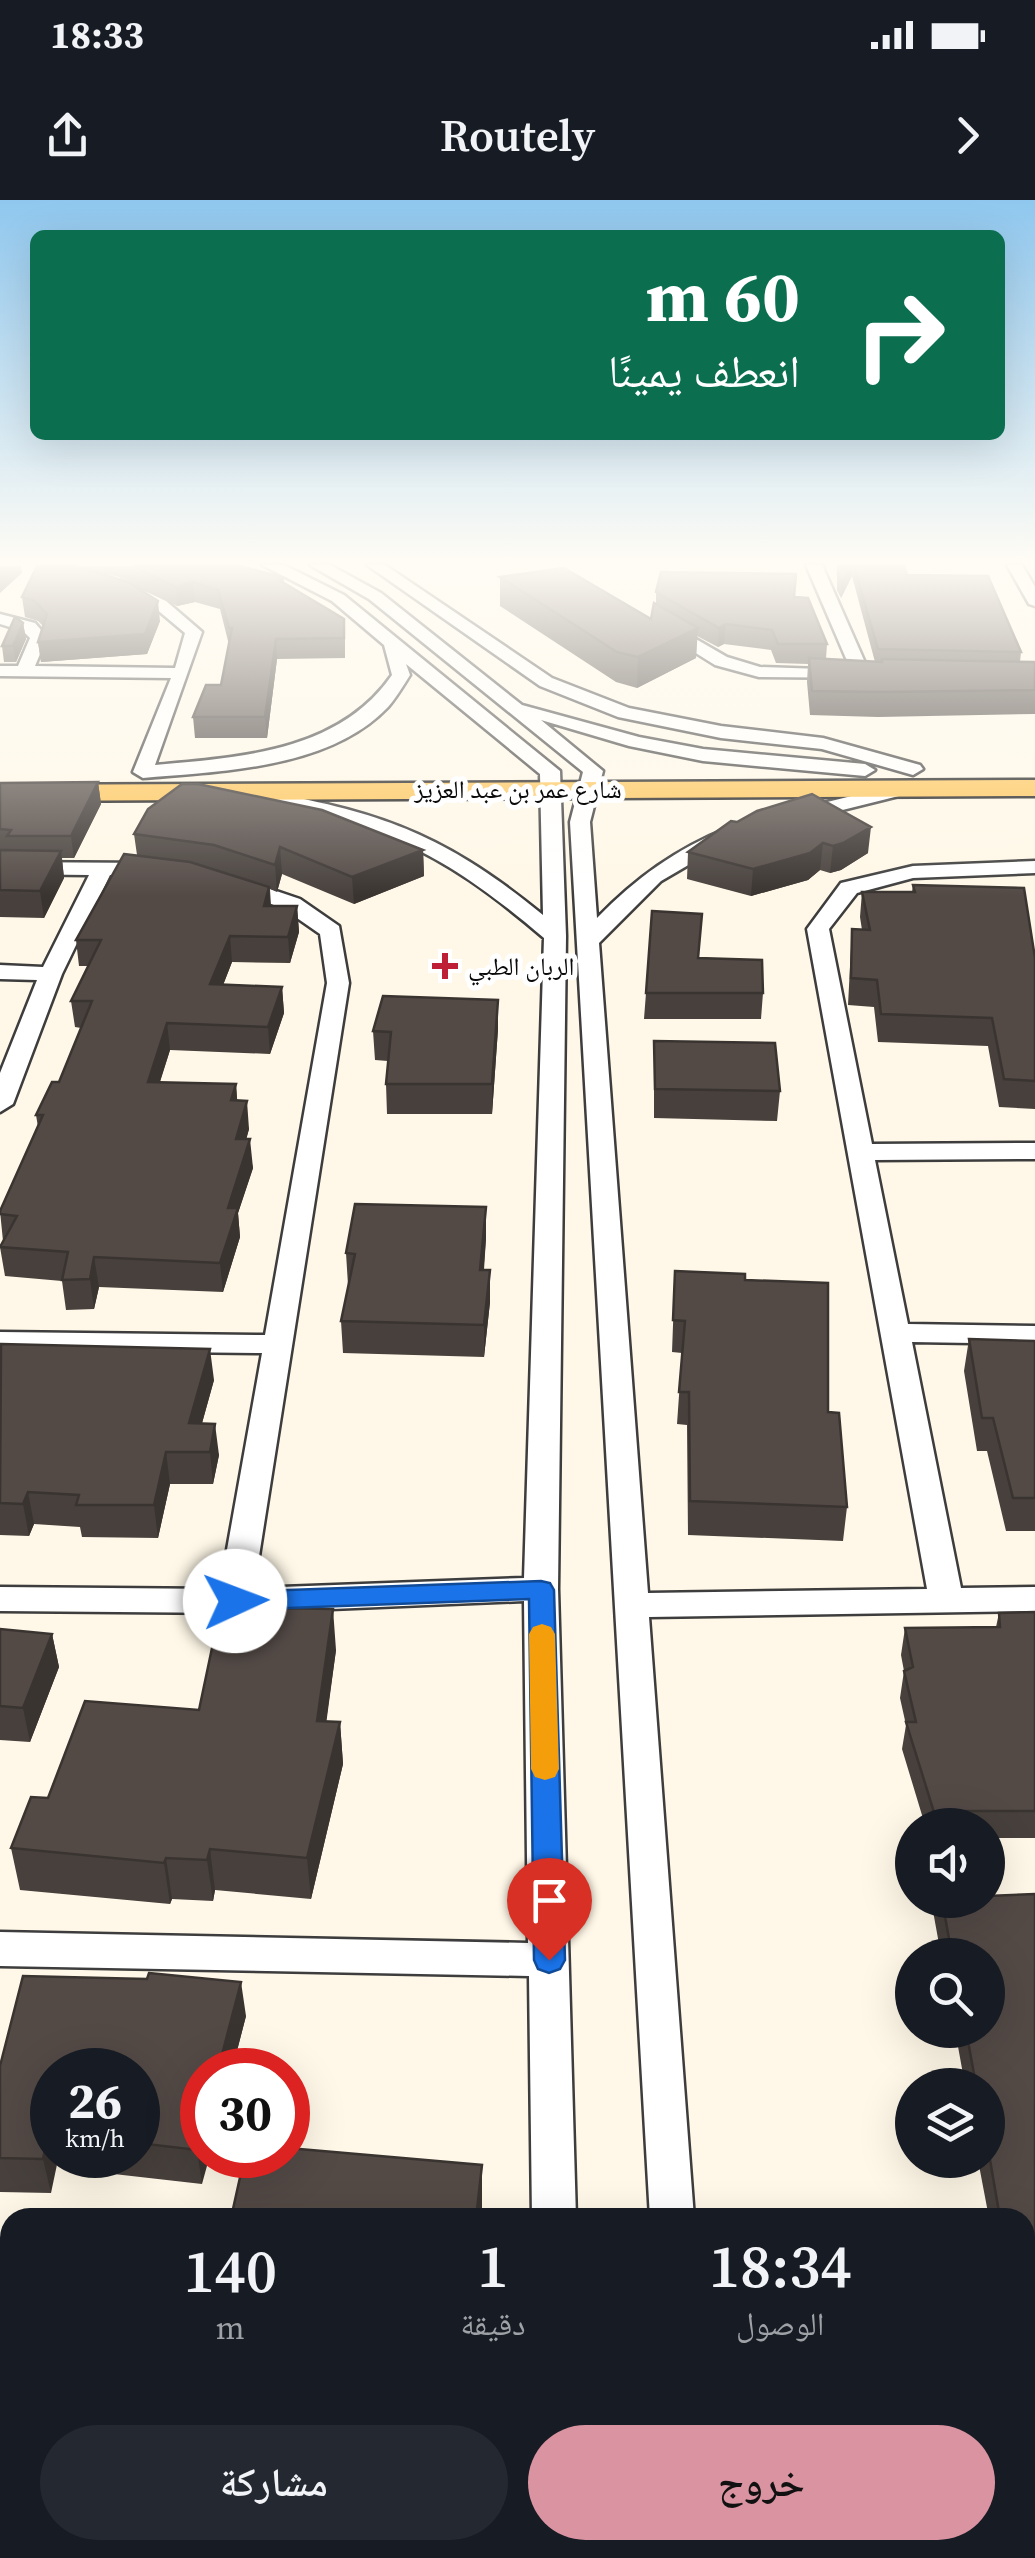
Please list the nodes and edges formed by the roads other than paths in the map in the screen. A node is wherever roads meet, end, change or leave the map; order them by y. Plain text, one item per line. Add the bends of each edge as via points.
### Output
1 (181, 675) edge
2 (401, 675) edge
3 (428, 675) edge
4 (473, 675) edge
5 (536, 675) edge
6 (512, 706) junction
7 (1035, 769) edge
8 (865, 770) junction
9 (0, 772) edge
10 (143, 772) junction
11 (592, 779) junction
12 (909, 779) junction
13 (551, 780) junction
14 (1035, 788) edge
15 (224, 791) junction
16 (0, 793) edge
17 (0, 868) edge
18 (103, 868) junction
19 (1035, 868) edge
20 (180, 872) edge
21 (214, 878) edge
22 (555, 936) junction
23 (588, 942) junction
24 (0, 972) edge
25 (50, 974) junction
26 (0, 1104) edge
27 (1035, 1151) edge
28 (861, 1152) junction
29 (895, 1333) junction
30 (1035, 1336) edge
31 (0, 1342) edge
32 (278, 1344) junction
33 (541, 1590) junction
34 (0, 1598) edge
35 (946, 1598) junction
36 (1035, 1598) edge
37 (235, 1601) junction
38 (632, 1605) junction
39 (0, 1950) edge
40 (549, 1960) junction
41 (554, 2208) edge
42 (671, 2208) edge

1 - 10 street
2 - 10 street via 390,698 360,725 300,748
3 - 13 street
4 - 6 street
5 - 12 street via 624,714 824,744
6 - 8 street via 703,755
6 - 11 street
7 - 12 main road, شارع عمر بن عبد العزيز
8 - 11 main road, شارع عمر بن عبد العزيز
8 - 12 main road, شارع عمر بن عبد العزيز
9 - 10 main road, شارع عمر بن عبد العزيز
10 - 13 main road, شارع عمر بن عبد العزيز
11 - 12 main road, شارع عمر بن عبد العزيز
11 - 13 main road, شارع عمر بن عبد العزيز
11 - 23 street via 580,822
12 - 14 main road, شارع عمر بن عبد العزيز
12 - 23 street via 692,848 627,896
13 - 15 main road, شارع عمر بن عبد العزيز
13 - 22 street
15 - 16 main road, شارع عمر بن عبد العزيز
15 - 22 street via 322,807 421,840 503,892
17 - 18 street
18 - 20 street
18 - 25 street
19 - 28 street via 913,872 850,888 818,928
21 - 32 street via 292,904 332,932 338,983
22 - 33 street
23 - 38 street
24 - 25 street
25 - 26 street
27 - 28 street
28 - 29 street
29 - 30 street
29 - 35 street
31 - 32 street
32 - 37 street
33 - 37 street
33 - 40 street
34 - 37 street
35 - 36 street
35 - 38 street
38 - 42 street
39 - 40 street
40 - 41 street

